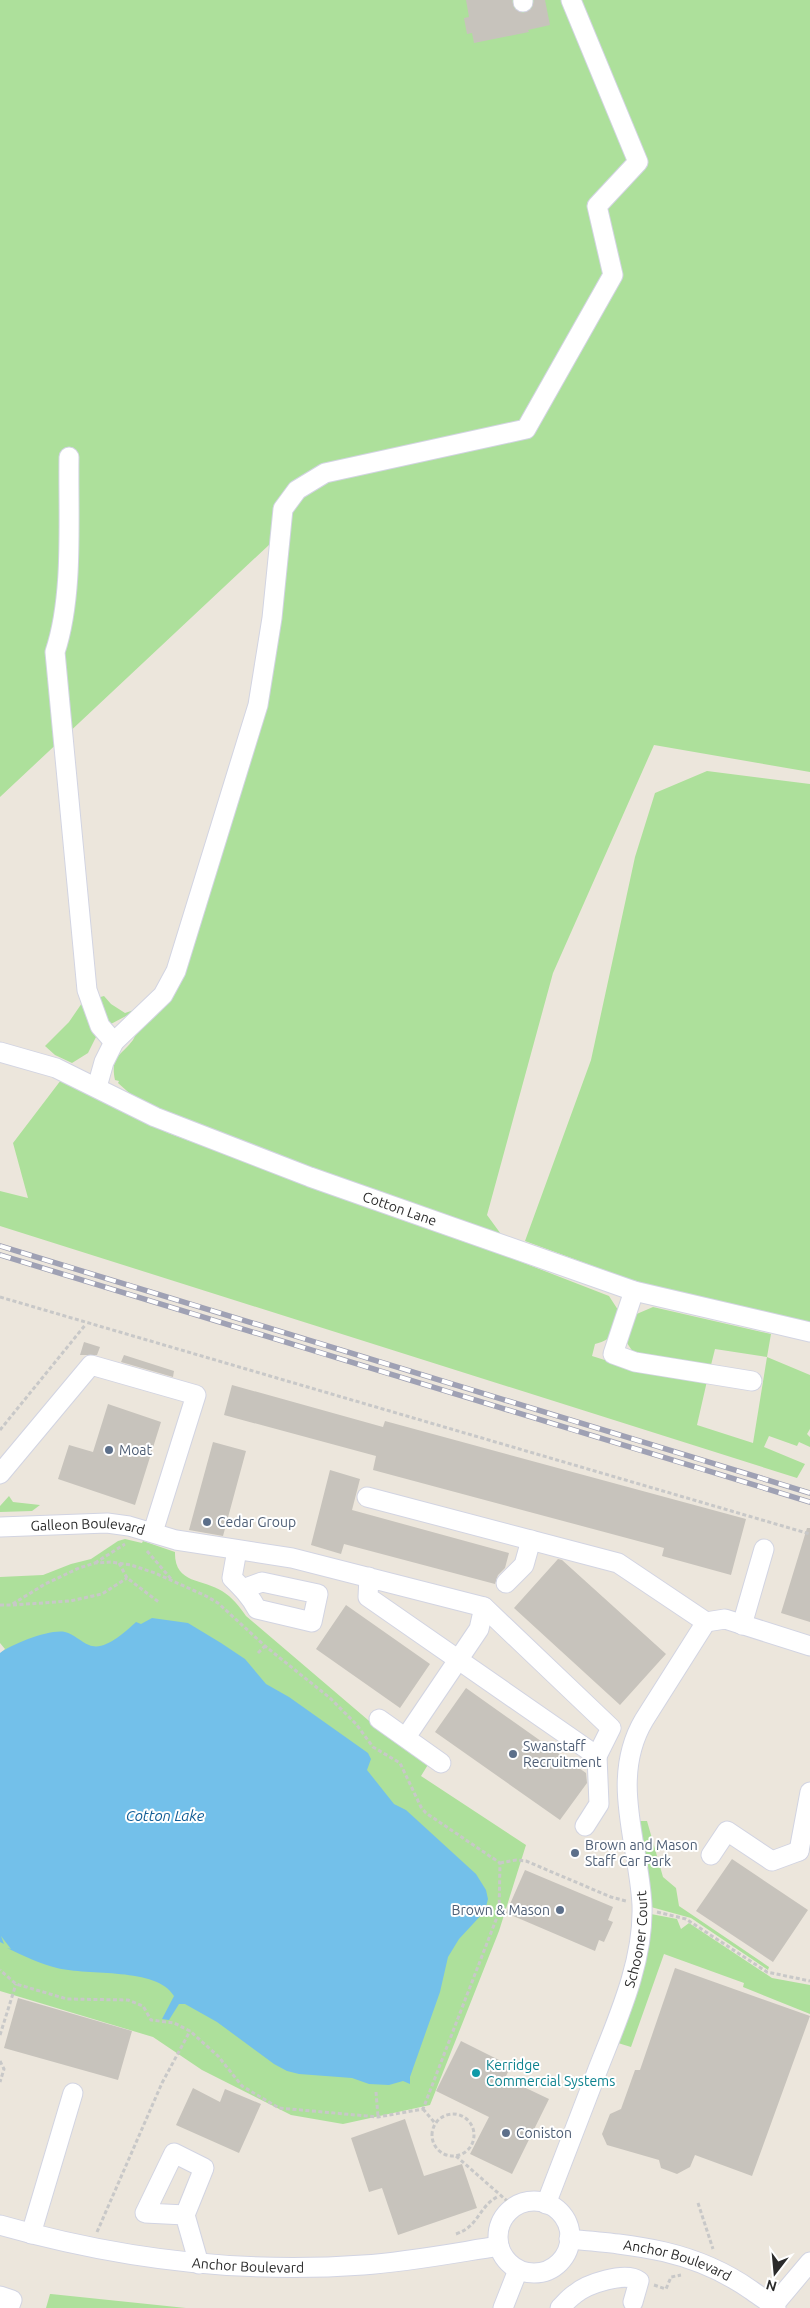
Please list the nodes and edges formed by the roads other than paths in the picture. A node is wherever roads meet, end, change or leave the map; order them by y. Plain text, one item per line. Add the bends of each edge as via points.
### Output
1 (571, 0) edge
2 (69, 457) dead end
3 (114, 1042) junction
4 (0, 1052) edge
5 (97, 1087) junction
6 (634, 1291) junction
7 (810, 1332) edge
8 (752, 1381) dead end
9 (0, 1474) edge
10 (367, 1497) dead end
11 (0, 1527) edge
12 (153, 1532) junction
13 (531, 1540) junction
14 (764, 1549) dead end
15 (237, 1550) junction
16 (369, 1576) junction
17 (506, 1583) dead end
18 (243, 1589) dead end
19 (484, 1607) junction
20 (706, 1622) junction
21 (742, 1625) junction
22 (810, 1646) edge
23 (458, 1661) junction
24 (379, 1719) dead end
25 (406, 1737) junction
26 (597, 1756) junction
27 (441, 1763) dead end
28 (810, 1792) edge
29 (585, 1826) dead end
30 (712, 1855) dead end
31 (804, 1855) edge
32 (73, 2092) dead end
33 (546, 2204) junction
34 (185, 2215) dead end
35 (0, 2225) edge
36 (31, 2234) junction
37 (570, 2238) junction
38 (499, 2246) junction
39 (810, 2262) edge
40 (199, 2264) junction
41 (518, 2270) junction
42 (0, 2296) edge
43 (633, 2302) dead end
44 (775, 2307) edge
45 (9, 2308) edge
46 (503, 2308) edge
47 (560, 2308) edge

1 - 3 street via 638,162 598,206 613,275 526,429 325,473 297,490 283,510 272,618 258,706 190,927 166,991
2 - 3 street via 68,572 61,634 55,652 87,990 100,1026
3 - 5 street
4 - 5 street, Cotton Lane via 49,1066
5 - 6 street, Cotton Lane via 155,1117 310,1177
6 - 7 street, Cotton Lane
6 - 8 street via 613,1354 636,1362
9 - 12 street via 91,1366 196,1395
10 - 13 street
11 - 12 street, Galleon Boulevard via 107,1523
12 - 15 street, Galleon Boulevard
13 - 17 street via 524,1564
13 - 20 street via 618,1563
14 - 21 street
15 - 16 street, Galleon Boulevard via 278,1554
15 - 18 street via 232,1578
16 - 19 street, Galleon Boulevard
16 - 23 street via 368,1597
19 - 23 street via 479,1629
19 - 26 street via 611,1728
20 - 21 street via 725,1619
20 - 33 street, Schooner Court via 640,1727 631,1747 626,1773 627,1794 642,1905 637,1952 621,2010
21 - 22 street
23 - 25 street
23 - 26 street
24 - 25 street
25 - 27 street
26 - 29 street via 599,1804
28 - 31 street
30 - 31 street via 727,1831 772,1861
32 - 36 street
33 - 37 street via 566,2221
33 - 38 street via 507,2202 500,2224
34 - 40 street
35 - 36 street, Anchor Boulevard
36 - 40 street, Anchor Boulevard via 97,2250
37 - 41 street via 562,2260 552,2268 542,2273
37 - 44 street, Anchor Boulevard via 669,2251 738,2281
38 - 40 street, Anchor Boulevard via 365,2265 274,2268
38 - 41 street via 510,2264
39 - 44 street
41 - 46 street
42 - 45 street via 12,2300
43 - 47 street via 639,2281 615,2278 576,2293

